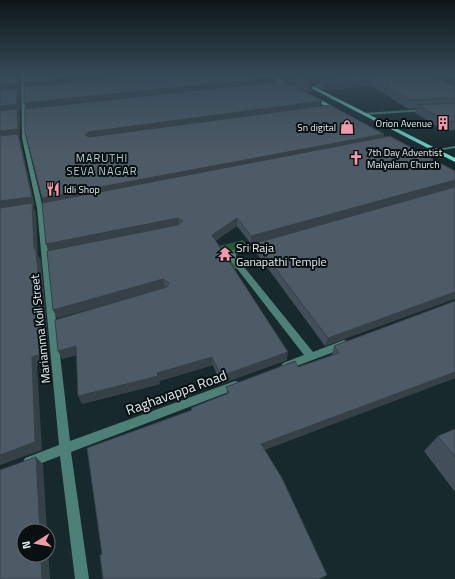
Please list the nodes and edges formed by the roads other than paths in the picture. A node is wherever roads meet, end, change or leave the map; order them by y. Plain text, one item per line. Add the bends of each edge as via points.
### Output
1 (23, 101) edge
2 (319, 101) edge
3 (338, 101) edge
4 (330, 107) junction
5 (323, 108) edge
6 (431, 110) edge
7 (344, 114) edge
8 (364, 114) junction
9 (455, 147) edge
10 (435, 150) junction
11 (455, 160) edge
12 (272, 242) edge
13 (354, 340) edge
14 (311, 357) junction
15 (274, 370) edge
16 (244, 382) edge
17 (65, 448) junction
18 (14, 467) edge
19 (82, 579) edge

1 - 17 street, Mariamma Koil Street via 21,138 48,256
2 - 4 main road
3 - 8 main road
4 - 5 street
4 - 7 main road
6 - 8 street
8 - 10 main road
9 - 10 street
10 - 11 main road
12 - 14 street via 233,253 232,257
13 - 14 street
14 - 15 street
16 - 17 street, Raghavappa Road
17 - 18 street, Raghavappa Road
17 - 19 street, Mariamma Koil Street

